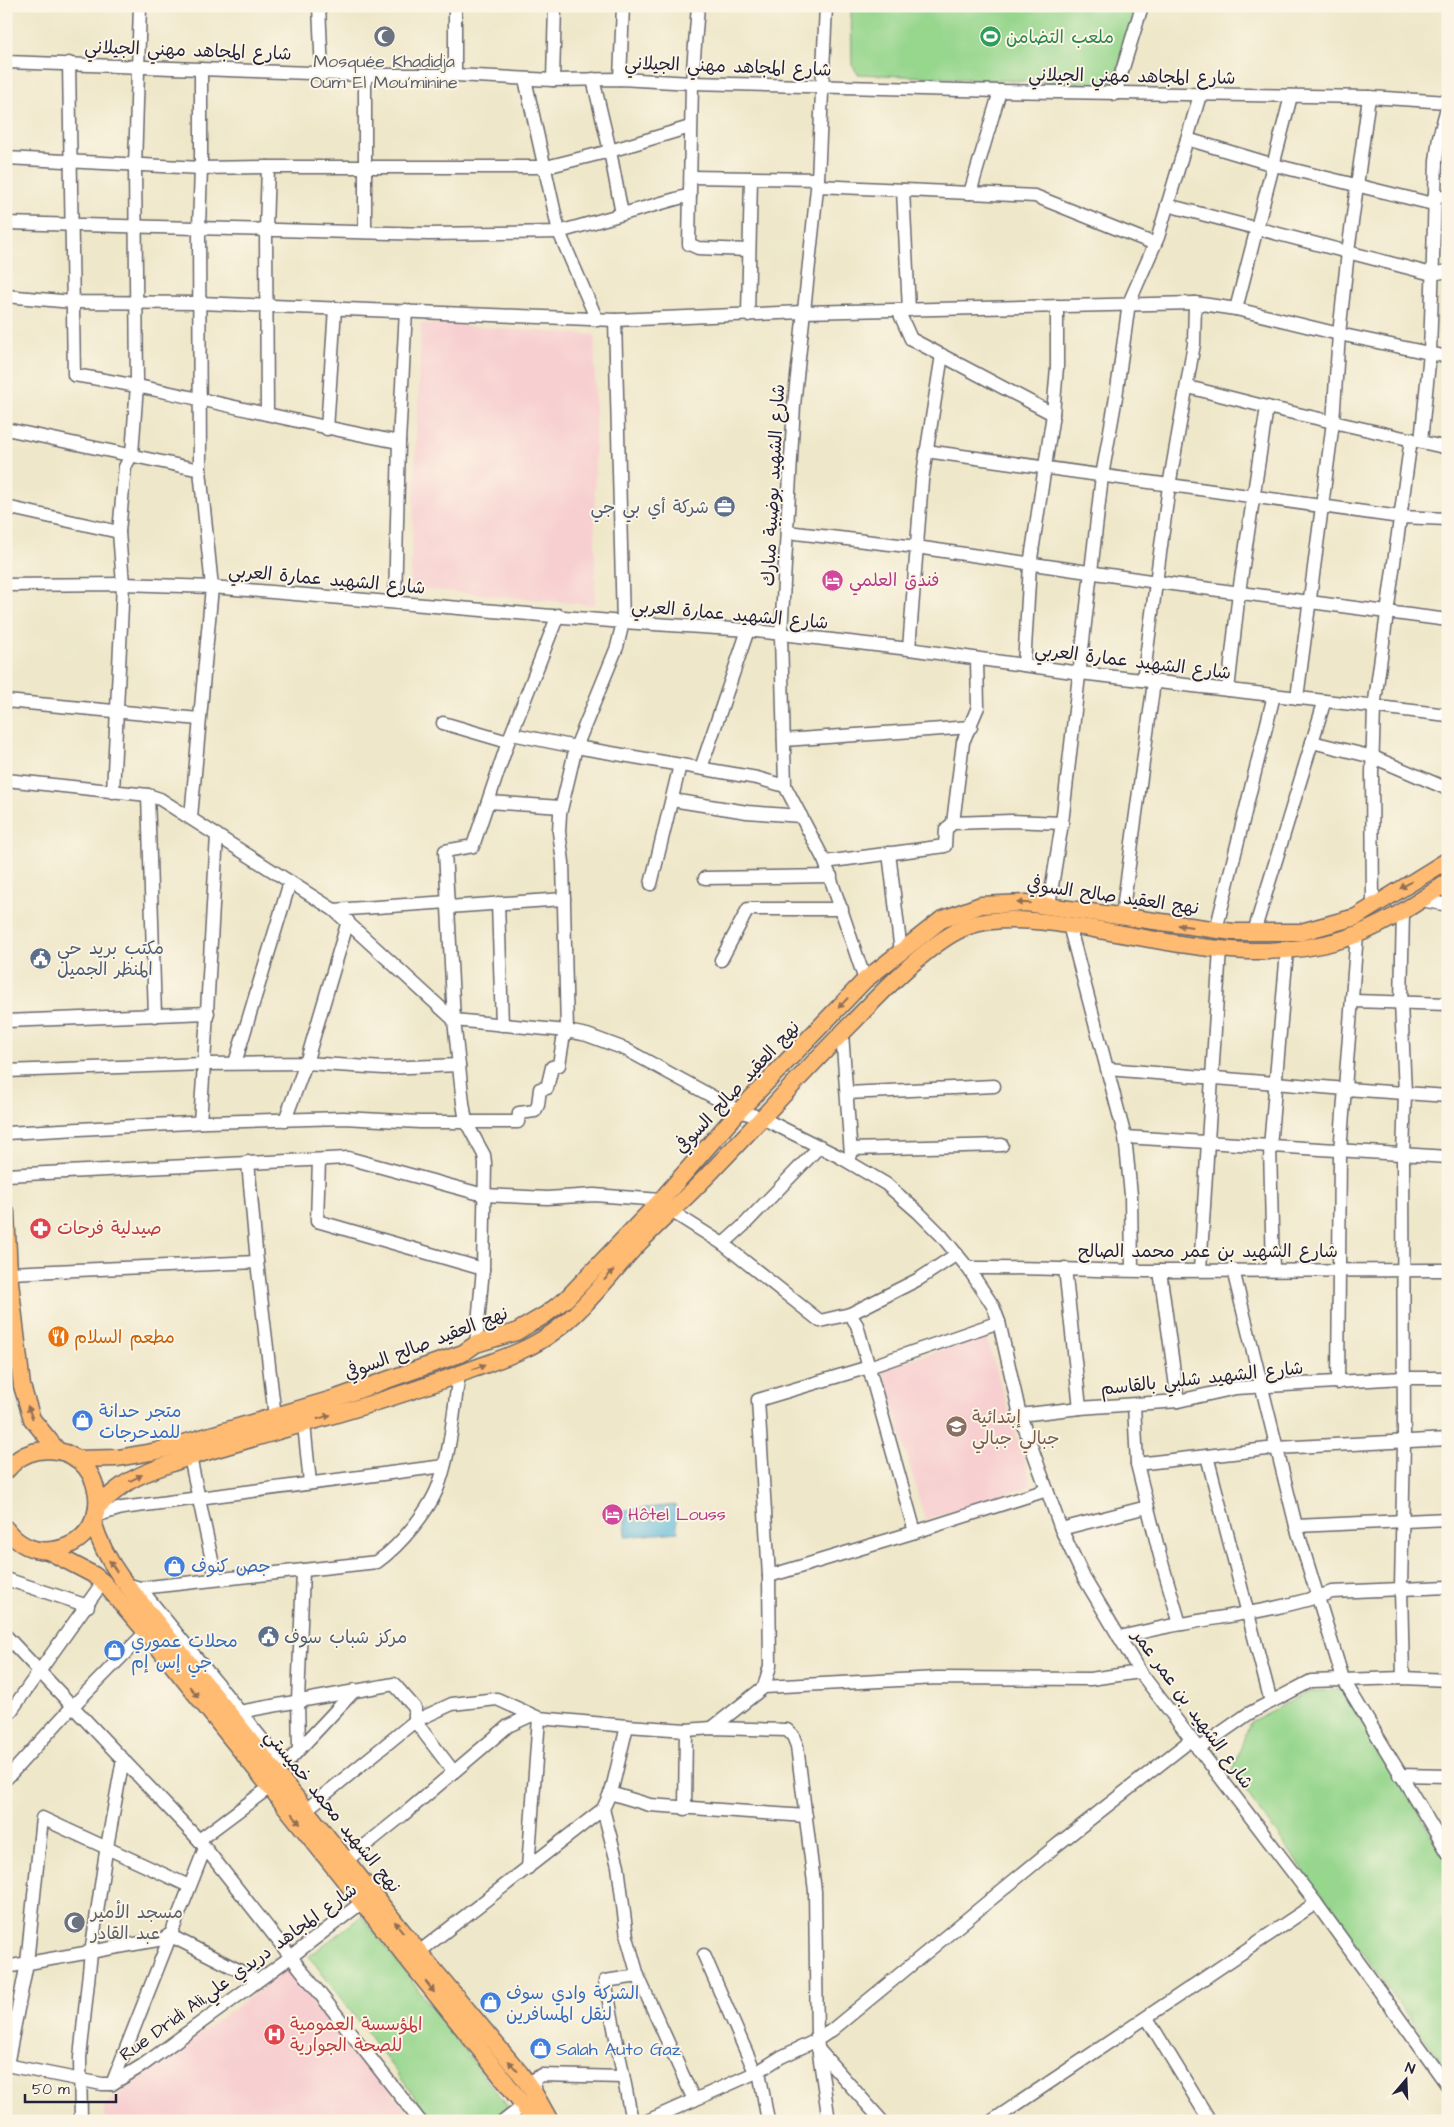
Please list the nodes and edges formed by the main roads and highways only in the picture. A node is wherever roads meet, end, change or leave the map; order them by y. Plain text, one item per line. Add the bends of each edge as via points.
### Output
1 (1448, 860) edge
2 (1448, 882) edge
3 (666, 1205) junction
4 (6, 1212) edge
5 (58, 1451) junction
6 (76, 1459) junction
7 (6, 1471) edge
8 (95, 1515) junction
9 (6, 1529) edge
10 (6, 1543) edge
11 (23, 1545) junction
12 (48, 1551) junction
13 (277, 1775) junction
14 (368, 1898) junction
15 (530, 2101) junction
16 (532, 2121) edge
17 (550, 2121) edge

1 -> 3 main road, نهج العقيد صالح السوفي via 1356,917 1301,932 1216,930 1026,903 981,904 941,920 866,980 739,1111
2 - 3 main road, نهج العقيد صالح السوفي via 1403,912 1357,934 1287,951 1220,950 1070,925 1002,920 965,927 948,936 883,991 699,1184
3 - 6 main road, نهج العقيد صالح السوفي via 566,1299 516,1332 275,1417 157,1451 118,1458
8 -> 3 main road, نهج العقيد صالح السوفي via 121,1486 137,1476 459,1374 530,1347 553,1333 576,1311
5 -> 4 main road via 38,1428 26,1402 18,1361
5 - 6 main road
5 - 7 main road via 32,1452
6 - 8 main road, نهج الشهيد محمد خميستي via 94,1480 97,1493
8 - 12 main road, نهج العقيد صالح السوفي via 86,1533 75,1542
13 -> 8 main road, نهج الشهيد محمد خميستي via 133,1586 108,1560 97,1534
9 - 11 main road
10 - 11 main road, نهج الشهيد محمد خميستي
11 - 12 main road, نهج الشهيد محمد خميستي
12 -> 13 main road, نهج الشهيد محمد خميستي via 103,1582
13 -> 14 main road, نهج الشهيد محمد خميستي
13 - 14 main road, نهج الشهيد محمد خميستي via 347,1860
14 -> 15 main road, نهج الشهيد محمد خميستي
15 -> 14 main road, نهج الشهيد محمد خميستي via 520,2073 419,1952
15 - 16 main road, نهج الشهيد محمد خميستي
15 - 17 main road, نهج الشهيد محمد خميستي

